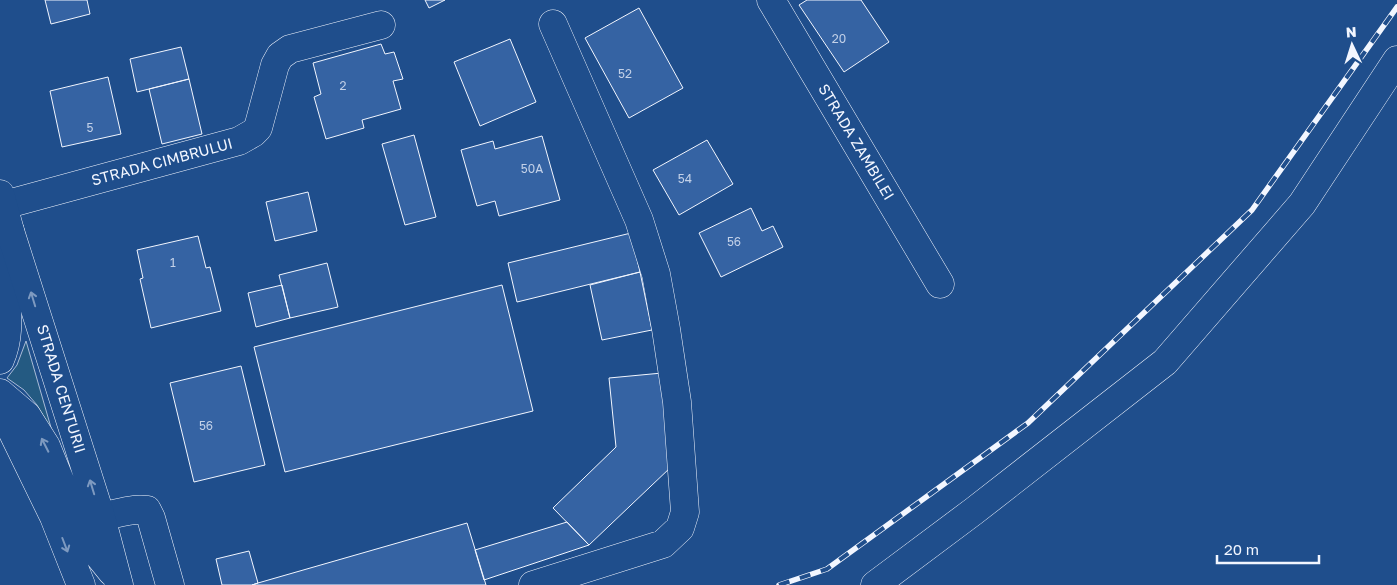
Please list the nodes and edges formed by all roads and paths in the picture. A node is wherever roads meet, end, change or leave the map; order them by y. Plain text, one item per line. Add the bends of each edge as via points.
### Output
1 (771, 0) edge
2 (553, 24) dead end
3 (381, 25) dead end
4 (1397, 60) edge
5 (2, 199) edge
6 (10, 231) junction
7 (940, 284) dead end
8 (0, 360) edge
9 (0, 393) edge
10 (0, 406) edge
11 (101, 517) junction
12 (118, 582) edge
13 (81, 585) edge
14 (170, 585) edge
15 (533, 585) edge
16 (876, 585) edge

1 - 7 street, STRADA ZAMBILEI
2 - 15 street via 639,220 656,274 677,402 685,512 680,528 663,544
3 - 5 street, STRADA CIMBRULUI via 290,49 280,56 258,128 239,141
4 - 16 street via 1302,204 1165,362
5 - 6 street, STRADA CENTURII
6 - 8 street via 5,268 8,326
11 -> 6 street, STRADA CENTURII
12 -> 9 street via 82,535 46,446 27,416
10 -> 13 street via 54,517
11 - 12 street, STRADA CENTURII
11 - 14 street via 129,510 147,510

